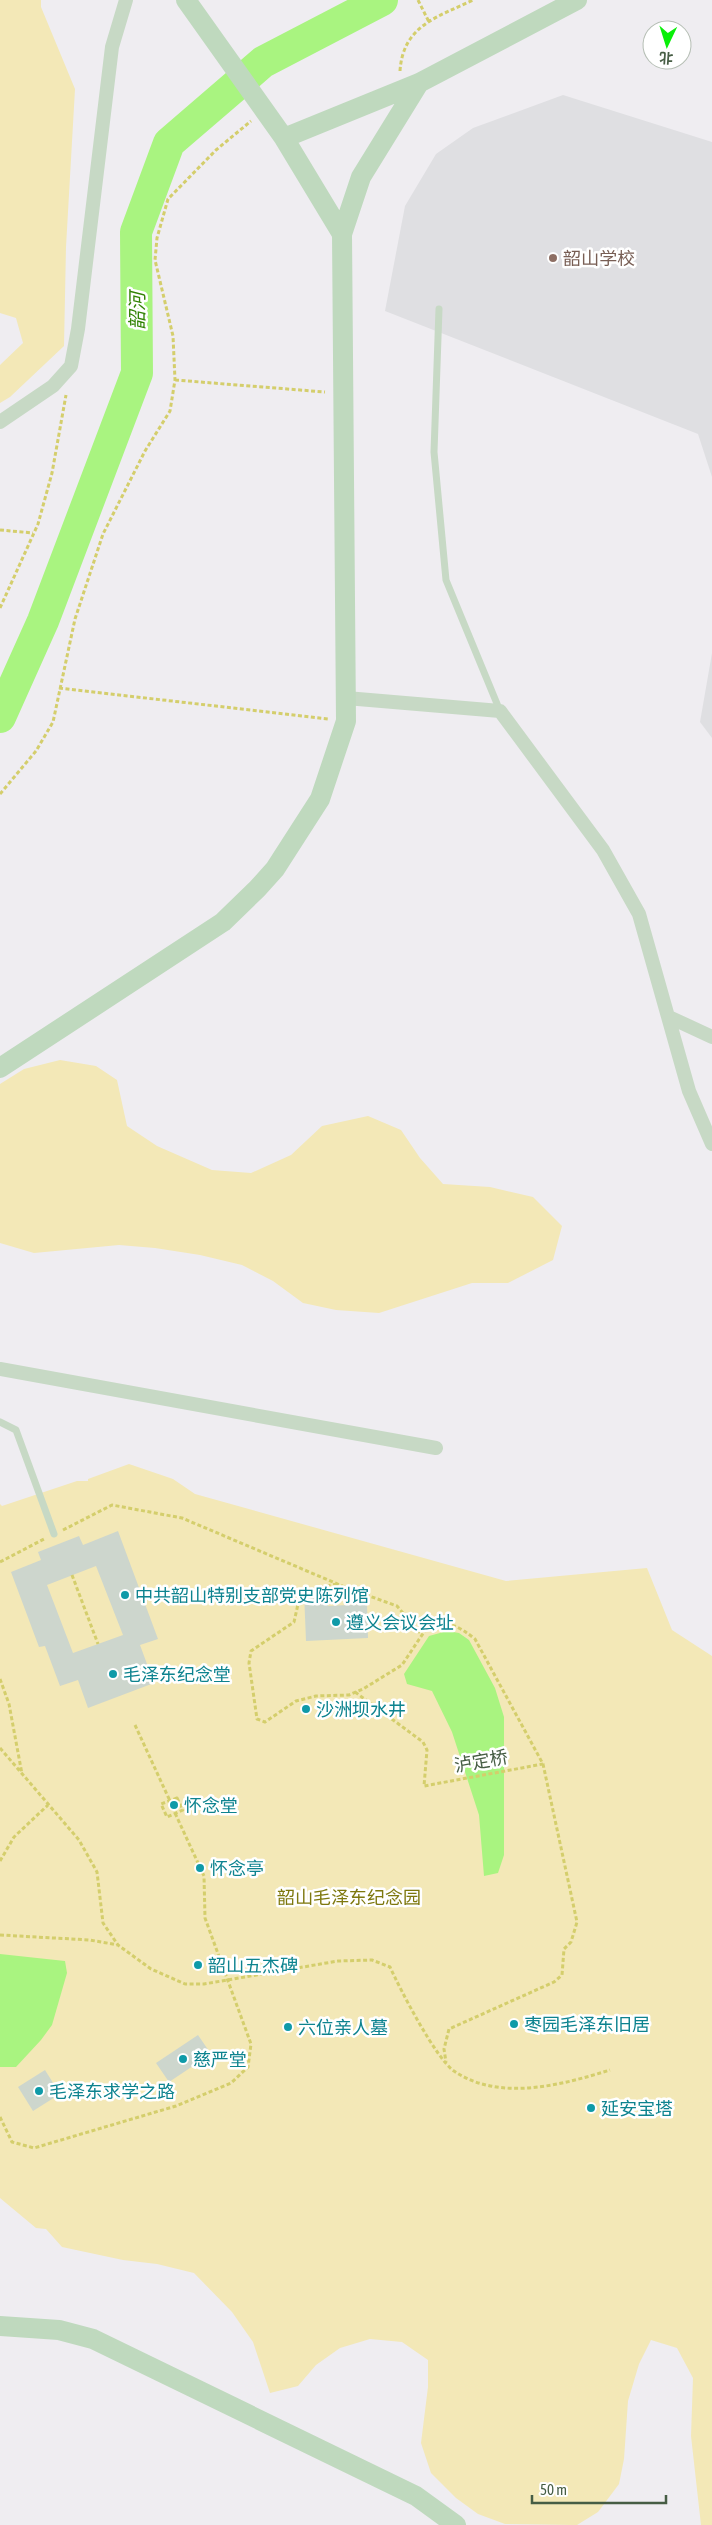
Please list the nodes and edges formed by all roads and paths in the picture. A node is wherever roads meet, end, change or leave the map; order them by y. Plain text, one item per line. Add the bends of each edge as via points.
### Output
1 (126, 0) edge
2 (186, 0) edge
3 (418, 0) edge
4 (473, 0) edge
5 (578, 0) edge
6 (429, 22) junction
7 (420, 83) junction
8 (399, 92) junction
9 (257, 116) dead end
10 (284, 138) junction
11 (342, 234) junction
12 (439, 309) dead end
13 (71, 366) junction
14 (175, 380) junction
15 (343, 394) junction
16 (0, 422) edge
17 (0, 530) edge
18 (33, 533) junction
19 (0, 608) edge
20 (59, 688) junction
21 (346, 698) junction
22 (500, 712) junction
23 (346, 721) junction
24 (0, 794) edge
25 (669, 1017) junction
26 (712, 1037) edge
27 (0, 1068) edge
28 (712, 1144) edge
29 (0, 1368) edge
30 (0, 1422) edge
31 (436, 1448) dead end
32 (54, 1534) junction
33 (0, 1562) edge
34 (72, 1576) dead end
35 (337, 1584) junction
36 (421, 1634) junction
37 (98, 1644) dead end
38 (0, 1679) edge
39 (354, 1692) junction
40 (135, 1725) dead end
41 (0, 1748) edge
42 (543, 1764) junction
43 (22, 1775) junction
44 (170, 1801) junction
45 (48, 1805) junction
46 (175, 1814) junction
47 (0, 1861) edge
48 (0, 1935) edge
49 (118, 1945) junction
50 (228, 1980) junction
51 (446, 2062) junction
52 (610, 2070) dead end
53 (0, 2117) edge
54 (0, 2326) edge
55 (456, 2525) edge

1 - 13 street via 112,47
2 - 10 main road
3 - 6 path
4 - 6 path
5 - 7 main road
6 - 8 path via 412,34 405,47
7 - 8 main road
7 - 11 main road via 362,177
8 - 10 main road
9 - 14 path via 216,150 168,199 154,260 172,336
10 - 11 main road
11 - 15 main road
12 - 22 lane via 434,452 446,580
13 - 16 street via 53,386
13 - 18 path via 52,473
14 - 15 path
14 - 20 path via 170,411 145,451 103,534 75,619
15 - 21 main road
17 - 18 path
18 - 19 path
20 - 23 path
20 - 24 path via 52,722 36,751
21 - 22 street
21 - 23 main road
22 - 25 street via 603,850 639,914
23 - 27 main road via 320,799 275,869 257,889 224,922
25 - 26 street
25 - 28 street via 689,1091
29 - 31 street
30 - 32 lane via 16,1430
32 - 33 path
32 - 35 path via 112,1505 153,1511 210,1528
34 - 37 path
35 - 36 path via 397,1606
35 - 39 path via 301,1591 294,1622 252,1651 249,1663 257,1719 265,1722 303,1700
36 - 39 path via 402,1664
36 - 42 path via 430,1623 443,1622 460,1627 475,1639
38 - 43 path via 9,1704
39 - 42 path, 泸定桥 via 423,1742 427,1750 424,1786
40 - 44 path
41 - 43 path
42 - 51 path via 578,1922 571,1942 564,1949 562,1975 554,1982 449,2029 444,2049
43 - 45 path
44 - 46 path via 177,1798 183,1810
44 - 46 path via 162,1804 167,1817
45 - 47 path via 14,1837
45 - 49 path via 80,1840 96,1872 103,1923
46 - 50 path via 204,1876 205,1918
48 - 49 path via 90,1940
49 - 50 path via 151,1969 185,1984
50 - 51 path via 338,1961 372,1960 390,1967
50 - 53 path via 251,2044 248,2068 231,2083 176,2106 34,2148 12,2142
51 - 52 path via 453,2070 479,2084 525,2089 583,2079
54 - 55 main road via 59,2330 93,2339 416,2496

